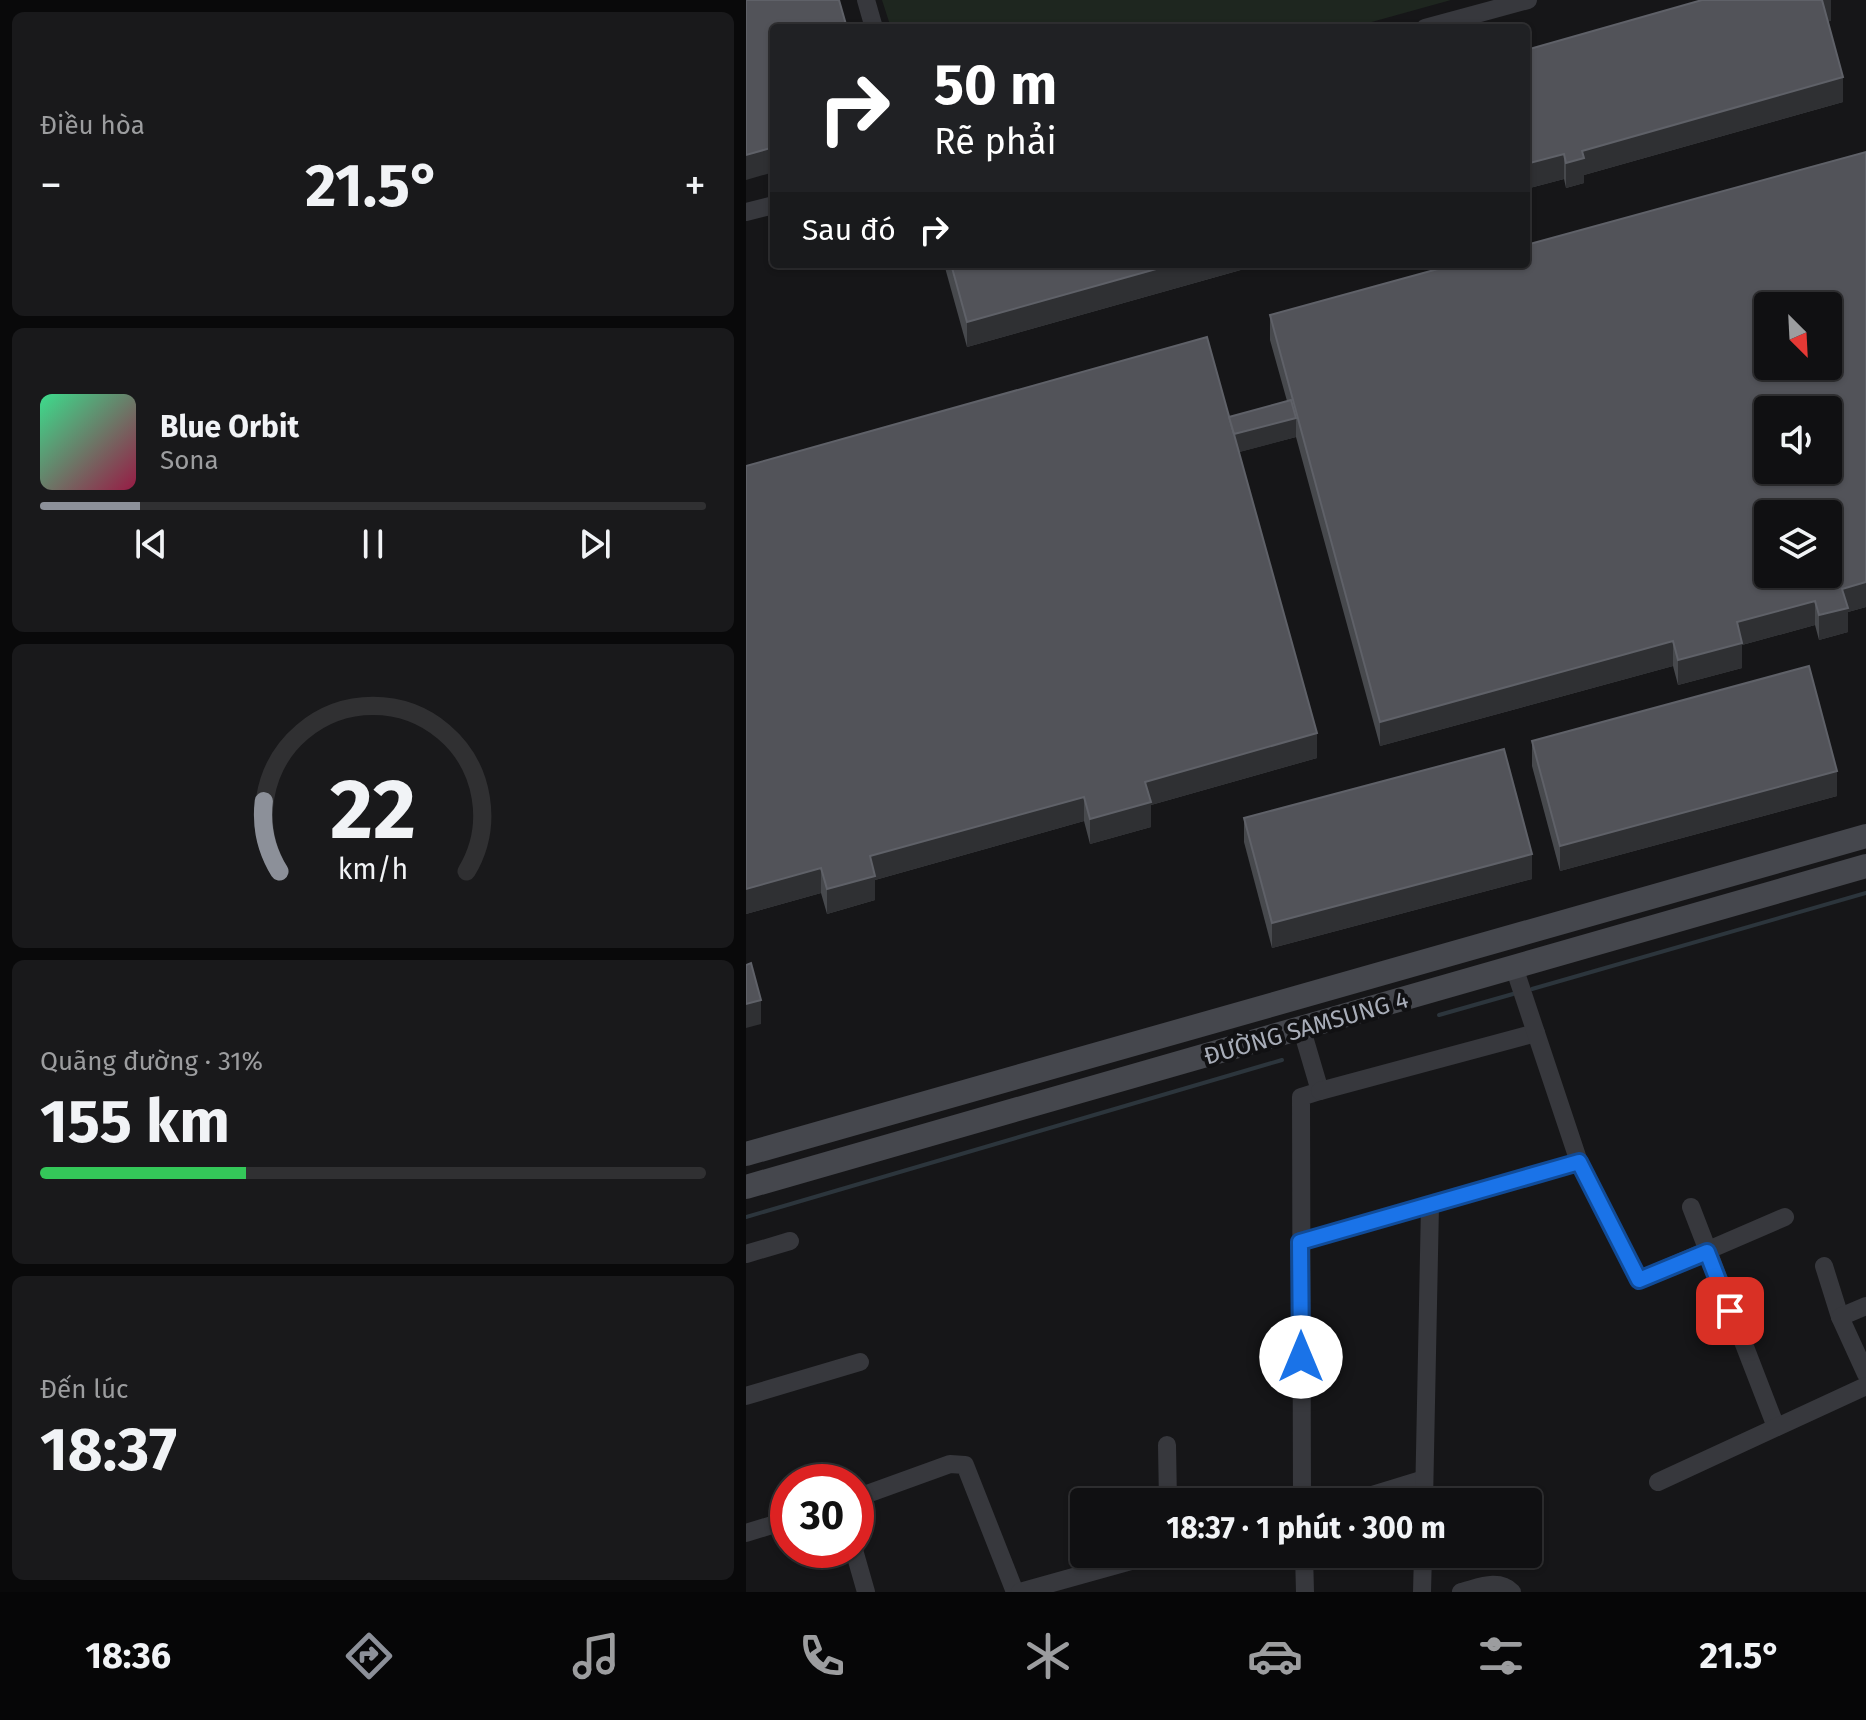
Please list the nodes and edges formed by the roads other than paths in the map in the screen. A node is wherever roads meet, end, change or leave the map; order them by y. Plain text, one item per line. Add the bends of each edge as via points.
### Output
1 (866, 0) edge
2 (1528, 0) edge
3 (873, 24) edge
4 (1440, 24) edge
5 (770, 206) edge
6 (746, 212) edge
7 (1866, 836) edge
8 (1866, 866) edge
9 (1514, 967) junction
10 (1292, 999) junction
11 (1302, 1030) junction
12 (1175, 1032) junction
13 (1536, 1033) junction
14 (1184, 1063) junction
15 (1320, 1091) junction
16 (746, 1154) edge
17 (1579, 1162) junction
18 (746, 1187) edge
19 (1430, 1205) junction
20 (1691, 1207) dead end
21 (1785, 1217) dead end
22 (790, 1241) dead end
23 (1300, 1242) junction
24 (1707, 1252) junction
25 (746, 1254) edge
26 (1824, 1266) dead end
27 (1866, 1306) edge
28 (1840, 1317) junction
29 (860, 1362) dead end
30 (1866, 1374) edge
31 (1866, 1386) edge
32 (746, 1396) edge
33 (1776, 1427) junction
34 (1167, 1445) dead end
35 (1424, 1479) junction
36 (1658, 1482) dead end
37 (1168, 1488) edge
38 (1302, 1488) edge
39 (1395, 1488) edge
40 (1424, 1488) edge
41 (874, 1491) edge
42 (770, 1526) edge
43 (746, 1533) edge
44 (859, 1568) edge
45 (1105, 1568) edge
46 (1304, 1568) edge
47 (1423, 1568) edge
48 (866, 1592) edge
49 (1017, 1592) edge
50 (1305, 1592) edge
51 (1422, 1592) edge
52 (1461, 1592) edge
53 (1512, 1592) edge

1 - 3 street
2 - 4 street
5 - 6 street
7 - 10 main road, ĐƯỜNG SAMSUNG 4
8 - 9 main road, ĐƯỜNG SAMSUNG 4
9 - 11 main road, ĐƯỜNG SAMSUNG 4
9 - 13 street
10 - 11 main road
10 - 12 main road, ĐƯỜNG SAMSUNG 4
11 - 14 main road, ĐƯỜNG SAMSUNG 4
11 - 15 street
12 - 14 main road
12 - 16 main road, ĐƯỜNG SAMSUNG 4
13 - 15 street
13 - 17 street
14 - 18 main road, ĐƯỜNG SAMSUNG 4
15 - 23 street via 1301,1097
17 - 19 street
17 - 24 street via 1639,1280
19 - 23 street
19 - 35 street
20 - 24 street
21 - 24 street
22 - 25 street
23 - 38 street
24 - 33 street
26 - 28 street
27 - 28 street
28 - 30 street
29 - 32 street
31 - 33 street
33 - 36 street
34 - 37 street
35 - 39 street
35 - 40 street
41 - 49 street via 950,1464 965,1465
42 - 43 street
44 - 48 street
45 - 49 street
46 - 50 street
47 - 51 street
52 - 53 street via 1496,1583

